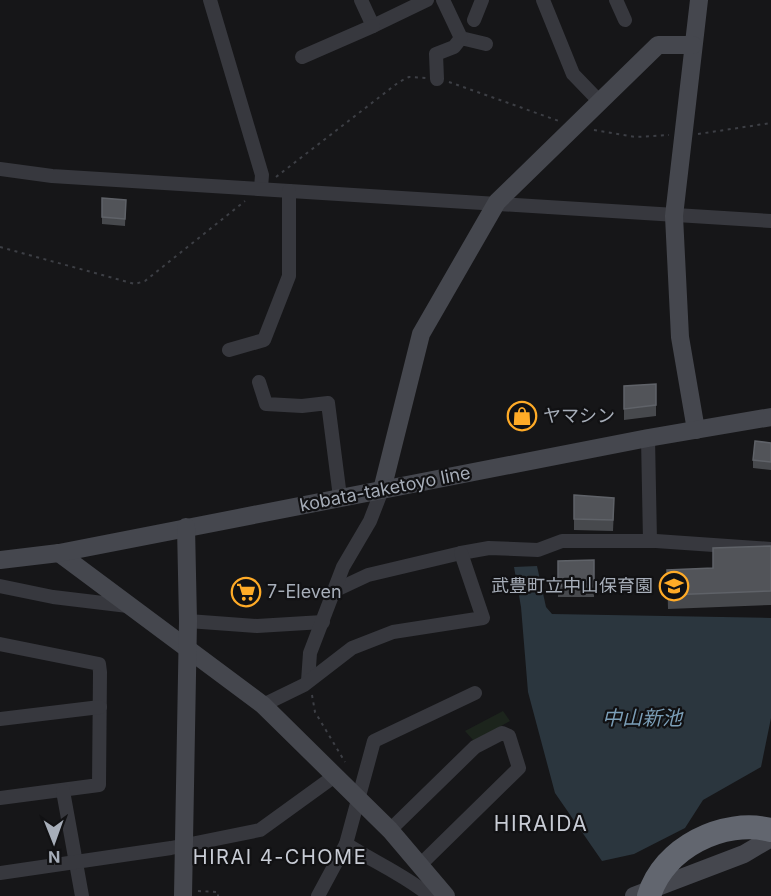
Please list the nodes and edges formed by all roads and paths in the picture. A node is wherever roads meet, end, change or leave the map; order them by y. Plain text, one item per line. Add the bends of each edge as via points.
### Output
1 (210, 0) edge
2 (361, 0) edge
3 (427, 0) edge
4 (443, 0) edge
5 (482, 0) edge
6 (543, 0) edge
7 (616, 0) edge
8 (699, 0) edge
9 (474, 20) dead end
10 (625, 20) dead end
11 (373, 26) junction
12 (461, 38) junction
13 (486, 44) dead end
14 (693, 45) junction
15 (302, 57) dead end
16 (437, 79) junction
17 (599, 100) junction
18 (771, 123) edge
19 (573, 126) junction
20 (682, 136) junction
21 (1, 173) edge
22 (261, 188) junction
23 (290, 190) junction
24 (497, 202) junction
25 (674, 216) junction
26 (771, 221) edge
27 (0, 247) edge
28 (229, 350) dead end
29 (259, 382) dead end
30 (771, 417) edge
31 (696, 430) junction
32 (648, 438) junction
33 (382, 490) junction
34 (340, 497) junction
35 (186, 528) junction
36 (650, 541) junction
37 (771, 549) edge
38 (59, 553) junction
39 (461, 553) junction
40 (0, 560) edge
41 (0, 586) edge
42 (336, 590) junction
43 (132, 606) junction
44 (188, 621) junction
45 (323, 622) junction
46 (0, 644) edge
47 (188, 650) junction
48 (308, 681) junction
49 (475, 693) dead end
50 (263, 705) junction
51 (100, 707) junction
52 (0, 719) edge
53 (336, 775) junction
54 (63, 791) junction
55 (361, 792) junction
56 (0, 798) edge
57 (390, 830) junction
58 (771, 830) edge
59 (771, 838) edge
60 (346, 844) junction
61 (184, 845) junction
62 (771, 845) edge
63 (76, 861) junction
64 (419, 866) junction
65 (0, 873) edge
66 (189, 894) edge
67 (82, 896) edge
68 (218, 896) edge
69 (318, 896) edge
70 (430, 896) edge
71 (446, 896) edge
72 (634, 896) edge
73 (649, 896) edge
74 (666, 896) edge

1 - 22 street via 262,175
2 - 11 street
3 - 11 street
4 - 12 street
5 - 9 street
6 - 17 street via 573,74
7 - 10 street
8 - 14 street
11 - 15 street
12 - 13 street
12 - 16 street via 454,47 436,54
14 - 17 street via 658,45
14 - 20 street
16 - 19 path
16 - 22 path via 409,77 399,82
17 - 19 street
18 - 20 path
19 - 20 path via 636,136
19 - 24 street
20 - 25 street
21 - 22 street
22 - 23 street
22 - 27 path via 145,281 135,284
23 - 24 street
23 - 28 street via 289,276 264,340
24 - 25 street
24 - 33 street via 421,334
25 - 26 street
25 - 31 street via 680,337
29 - 34 street via 266,404 328,403
30 - 31 street, kobata-taketoyo line
31 - 32 street, kobata-taketoyo line
32 - 33 street, kobata-taketoyo line
32 - 36 street
33 - 34 street, kobata-taketoyo line
33 - 42 street via 370,521 342,567
34 - 35 street, kobata-taketoyo line
35 - 38 street, kobata-taketoyo line
35 - 44 street
36 - 37 street
36 - 39 street via 562,541 538,550 489,548
38 - 40 street, kobata-taketoyo line
38 - 43 street
39 - 42 street via 368,575
39 - 48 street via 483,618 393,632 352,648
41 - 43 street
42 - 45 street
43 - 47 street
44 - 45 street via 257,626
44 - 47 street
45 - 48 street via 310,652
46 - 51 street via 99,664
47 - 50 street
47 - 61 street
48 - 50 street
48 - 55 path via 315,712
49 - 55 street via 374,741
50 - 53 street
51 - 52 street
51 - 54 street via 99,786
53 - 55 street
53 - 61 street via 260,830
54 - 56 street
54 - 63 street
55 - 57 street
55 - 60 street
57 - 64 street
57 - 64 street via 475,747 502,733 508,735 519,768
58 - 73 highway via 741,828 699,839 660,873
59 - 72 street via 744,854
60 - 69 street
60 - 70 street
61 - 63 street
61 - 66 street
62 - 74 highway via 746,841 720,846 685,869
63 - 65 street
63 - 67 street
64 - 71 street
66 - 68 path via 218,892

